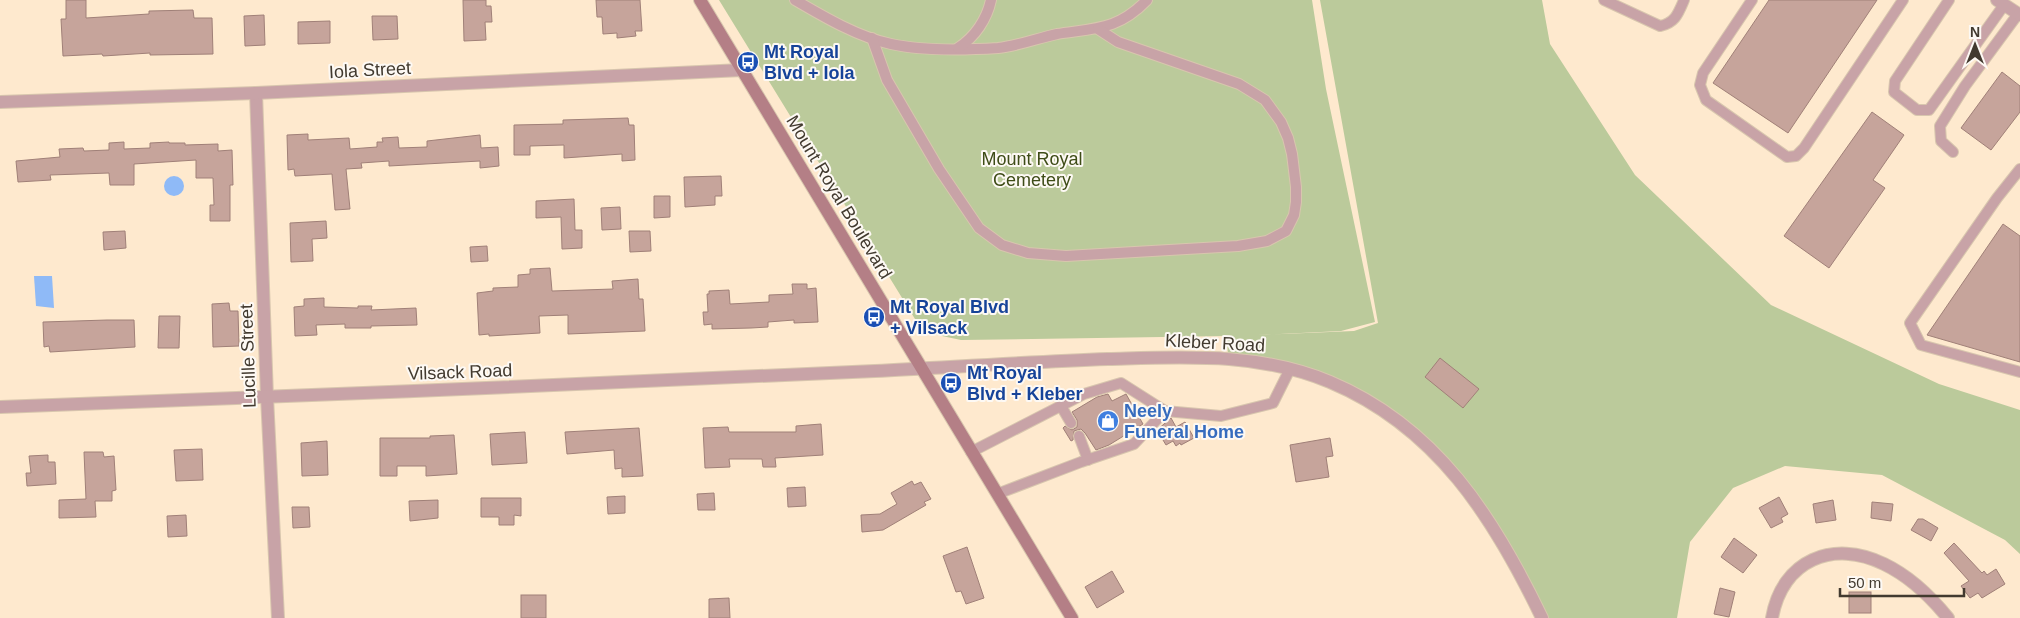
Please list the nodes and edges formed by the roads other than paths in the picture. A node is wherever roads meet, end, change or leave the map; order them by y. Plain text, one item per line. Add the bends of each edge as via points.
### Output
1 (700, 0) edge
2 (795, 0) edge
3 (991, 0) edge
4 (1147, 0) edge
5 (1604, 0) edge
6 (1684, 0) edge
7 (1752, 0) edge
8 (1903, 0) edge
9 (1949, 0) edge
10 (2001, 2) edge
11 (2019, 15) edge
12 (1098, 29) junction
13 (872, 38) junction
14 (958, 48) junction
15 (742, 70) junction
16 (256, 93) junction
17 (0, 102) edge
18 (1954, 152) dead end
19 (2020, 169) edge
20 (921, 368) junction
21 (1290, 368) junction
22 (2020, 372) edge
23 (267, 397) junction
24 (1060, 406) junction
25 (0, 407) edge
26 (1165, 411) junction
27 (1072, 423) dead end
28 (1079, 436) dead end
29 (971, 452) junction
30 (1088, 460) junction
31 (997, 494) junction
32 (278, 618) edge
33 (1072, 618) edge
34 (1542, 618) edge
35 (1772, 618) edge
36 (1948, 618) edge

1 - 15 main road, Mount Royal Boulevard
2 - 13 lane
3 - 14 lane via 977,31
4 - 12 lane via 1123,20
5 - 6 lane via 1660,26 1677,17
7 - 8 lane via 1702,74 1700,85 1706,100 1787,157 1796,156 1804,148
9 - 10 lane via 1895,81 1894,92 1917,110 1929,110
10 - 11 street
11 - 18 lane via 1965,86 1940,126 1941,141
12 - 13 lane via 1118,42 1239,84 1265,100 1281,122 1294,164 1296,202 1286,231 1267,241 1238,246 1066,256 1028,253 1002,244 978,228 939,169 887,80
12 - 14 lane via 1057,34 1000,48
13 - 14 lane via 909,47
15 - 16 street, Iola Street
15 - 20 main road, Mount Royal Boulevard
16 - 17 street, Iola Street
16 - 23 street, Lucille Street
19 - 22 lane via 1910,323 1921,345
20 - 21 street, Kleber Road via 1200,357 1249,360
20 - 23 street, Vilsack Road
20 - 29 main road, Mount Royal Boulevard
21 - 26 lane via 1274,403 1222,416
21 - 34 street, Kleber Road via 1357,395 1391,416 1429,447 1484,511
23 - 25 street, Vilsack Road
23 - 32 street, Lucille Street
24 - 26 lane via 1084,394 1121,383
24 - 27 lane
24 - 29 lane
26 - 30 lane via 1134,444
28 - 30 lane
29 - 31 main road, Mount Royal Boulevard
30 - 31 lane
31 - 33 main road, Mount Royal Boulevard
35 - 36 street via 1781,588 1806,562 1829,554 1847,553 1885,564 1923,591

